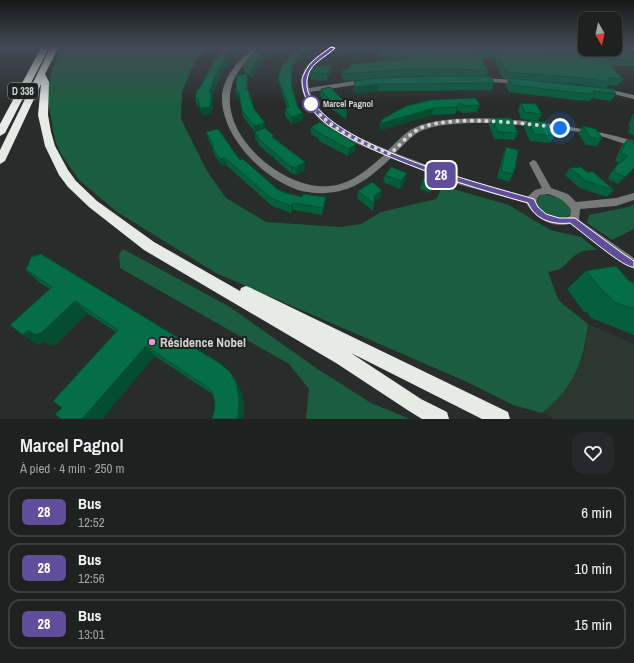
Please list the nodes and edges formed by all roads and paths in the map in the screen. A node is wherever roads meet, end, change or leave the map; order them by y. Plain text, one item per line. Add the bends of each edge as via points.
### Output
1 (35, 68) edge
2 (45, 68) edge
3 (237, 68) edge
4 (310, 68) edge
5 (42, 75) junction
6 (472, 80) edge
7 (375, 81) edge
8 (527, 83) edge
9 (593, 89) edge
10 (306, 91) junction
11 (634, 97) edge
12 (0, 133) edge
13 (634, 144) edge
14 (390, 154) junction
15 (0, 161) edge
16 (533, 163) dead end
17 (548, 191) junction
18 (634, 196) edge
19 (531, 201) junction
20 (574, 206) junction
21 (572, 220) junction
22 (149, 246) junction
23 (634, 264) edge
24 (440, 419) edge
25 (501, 419) edge

1 - 12 highway, D 338
2 - 5 highway, D 338
3 - 14 street via 226,94 228,117 241,140 258,160 289,183 300,188 323,190 354,184
4 - 10 street via 304,82
5 - 15 highway, D 338
5 - 22 highway via 45,82 43,115 46,132 63,172 93,204
6 - 8 street
7 - 10 street
9 - 11 street
10 - 14 street via 312,106 330,124 353,138
13 - 14 street via 596,133 547,126 453,122 434,124 416,131
14 - 19 street via 455,180
16 - 17 street
17 - 19 street via 536,193
17 - 20 street via 563,196
18 - 20 street via 616,202
19 - 21 street via 534,209 546,218 559,222
20 - 21 street via 577,213
21 - 23 street
22 - 24 highway via 342,357
22 - 25 highway

